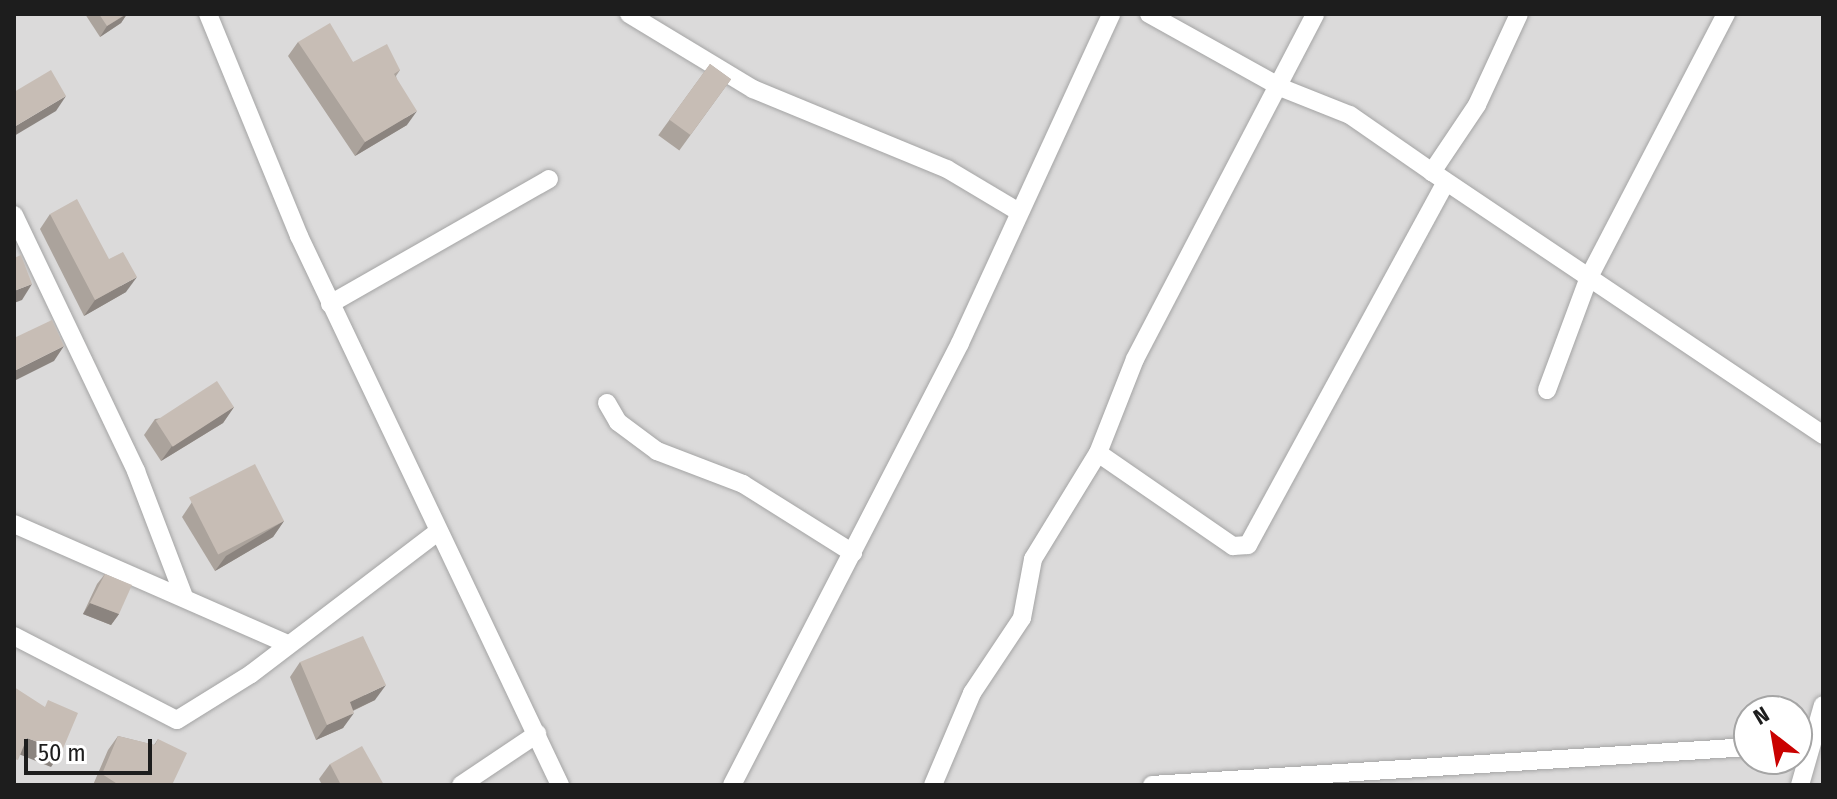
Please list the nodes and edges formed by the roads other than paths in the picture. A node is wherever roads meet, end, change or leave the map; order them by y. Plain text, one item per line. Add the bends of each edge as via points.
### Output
1 (208, 14) edge
2 (629, 14) edge
3 (1111, 14) edge
4 (1149, 14) edge
5 (1315, 14) edge
6 (1519, 14) edge
7 (1726, 14) edge
8 (1282, 88) junction
9 (1438, 177) junction
10 (549, 179) dead end
11 (1019, 212) junction
12 (14, 215) edge
13 (1589, 277) junction
14 (330, 304) junction
15 (1547, 390) dead end
16 (607, 403) dead end
17 (1823, 435) edge
18 (1098, 453) junction
19 (14, 524) edge
20 (439, 531) junction
21 (853, 553) junction
22 (184, 597) junction
23 (14, 636) edge
24 (289, 645) junction
25 (1823, 705) edge
26 (1813, 725) edge
27 (537, 734) junction
28 (1733, 748) edge
29 (461, 785) edge
30 (560, 785) edge
31 (732, 785) edge
32 (933, 785) edge
33 (1152, 785) edge

1 - 14 street
2 - 11 street via 753,89 947,169
3 - 11 street
4 - 8 street
5 - 8 street
6 - 9 street
7 - 13 street
8 - 9 street via 1350,115
8 - 18 street via 1135,359
9 - 13 street
9 - 18 street via 1248,545 1233,546
10 - 14 street
11 - 21 street
12 - 22 street via 136,471
13 - 15 street
13 - 17 street
14 - 20 street
16 - 21 street via 618,422 657,451 743,484
18 - 32 street via 1033,559 1022,618 972,693
19 - 22 street
20 - 24 street
20 - 27 street
21 - 31 street
22 - 24 street
23 - 24 street via 177,720
25 - 26 street
27 - 29 street
27 - 30 street
28 - 33 street

